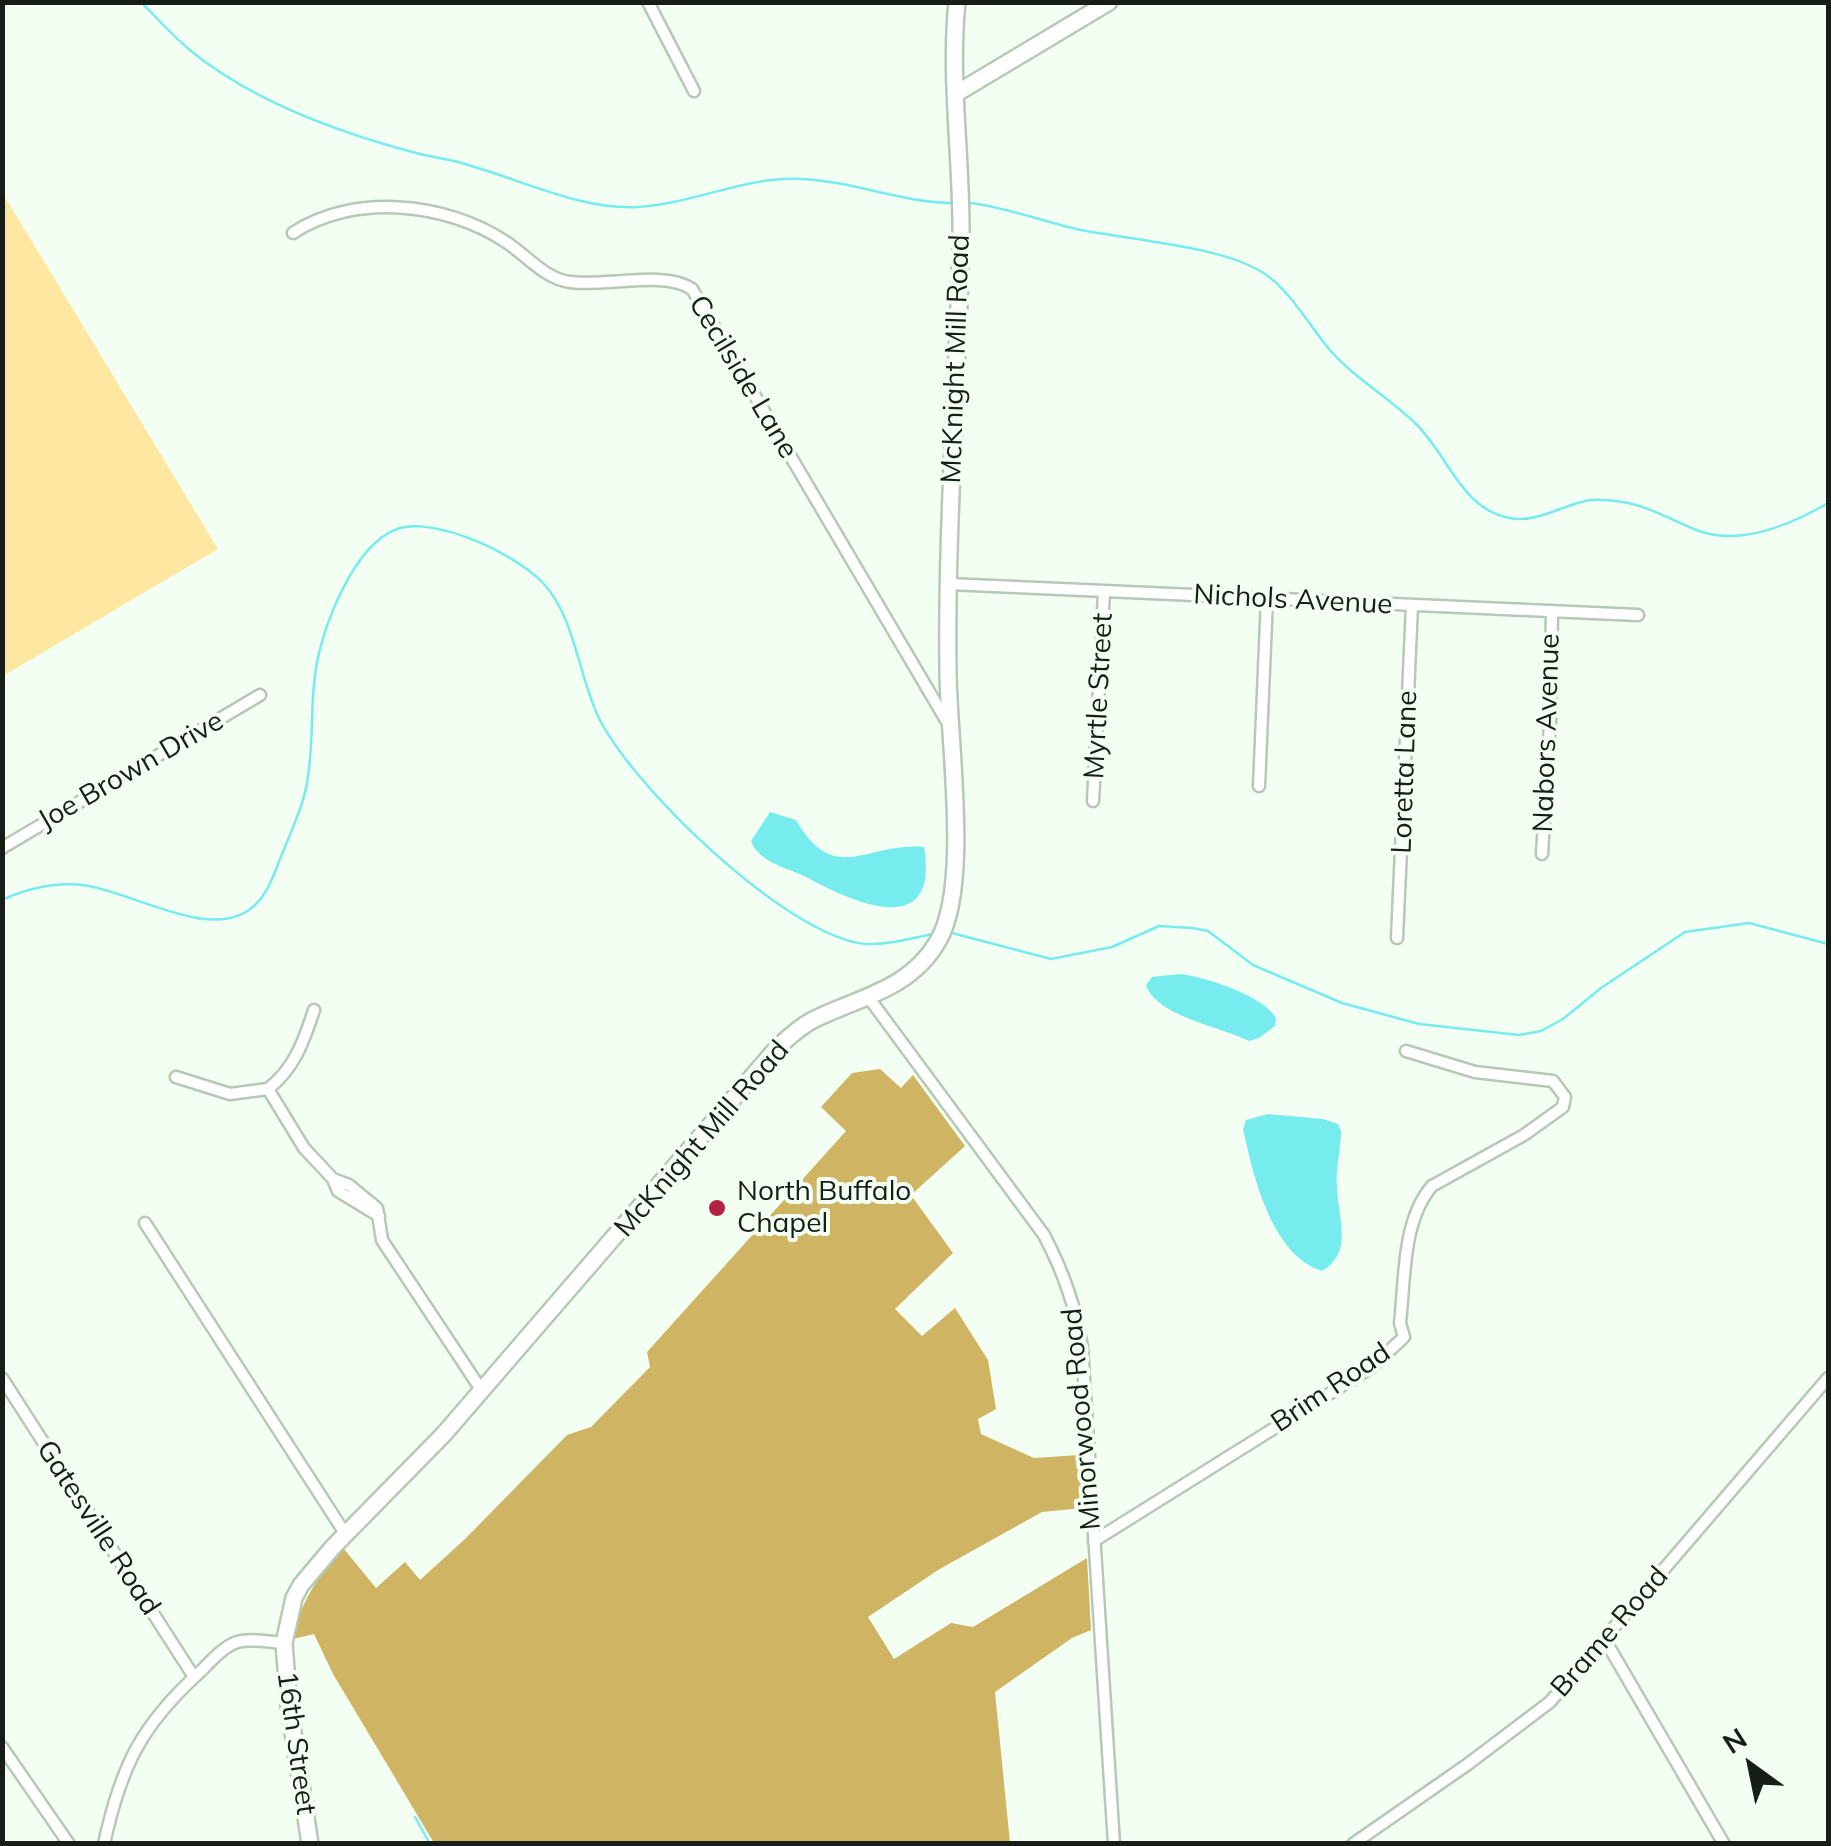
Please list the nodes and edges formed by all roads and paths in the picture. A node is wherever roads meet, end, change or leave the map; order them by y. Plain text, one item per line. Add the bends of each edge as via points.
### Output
1 (648, 2) edge
2 (956, 2) edge
3 (1109, 2) edge
4 (694, 91) dead end
5 (957, 92) junction
6 (293, 233) dead end
7 (949, 584) junction
8 (1104, 592) junction
9 (1266, 599) junction
10 (1412, 606) junction
11 (1552, 612) junction
12 (1638, 616) dead end
13 (260, 695) dead end
14 (950, 728) junction
15 (1259, 786) dead end
16 (1093, 801) dead end
17 (2, 848) edge
18 (1542, 854) dead end
19 (1398, 938) dead end
20 (869, 998) junction
21 (314, 1010) dead end
22 (1406, 1051) dead end
23 (176, 1078) dead end
24 (268, 1089) junction
25 (145, 1223) dead end
26 (2, 1378) edge
27 (1828, 1378) edge
28 (482, 1391) junction
29 (346, 1535) junction
30 (1094, 1541) junction
31 (1604, 1640) junction
32 (284, 1643) junction
33 (194, 1677) junction
34 (2, 1747) edge
35 (69, 1844) edge
36 (104, 1844) edge
37 (310, 1844) edge
38 (1114, 1844) edge
39 (1352, 1844) edge
40 (1724, 1844) edge

1 - 4 street
2 - 5 street, McKnight Mill Road
3 - 5 street
5 - 7 street, McKnight Mill Road via 962,199
6 - 14 street, Cecilside Lane via 350,209 419,210 491,233 568,282 674,281 692,289
7 - 8 street, Nichols Avenue
7 - 14 street, McKnight Mill Road
8 - 9 street, Nichols Avenue
8 - 16 street, Myrtle Street
9 - 10 street, Nichols Avenue
9 - 15 street
10 - 11 street, Nichols Avenue
10 - 19 street, Loretta Lane
11 - 12 street, Nichols Avenue
11 - 18 street, Nabors Avenue
13 - 17 street, Joe Brown Drive
14 - 20 street, McKnight Mill Road via 956,866 949,915 920,965
20 - 28 street, McKnight Mill Road via 812,1020 777,1048
20 - 30 street, Minorwood Road via 1031,1215 1060,1265 1082,1347
21 - 24 street via 294,1060
22 - 30 street, Brim Road via 1475,1072 1553,1081 1565,1097 1563,1107 1422,1198 1412,1223 1400,1322 1404,1337 1394,1347
23 - 24 street via 230,1094
24 - 28 street via 338,1191 378,1212 382,1240
25 - 29 street
26 - 33 street, Gatesville Road
27 - 31 street, Brame Road
28 - 29 street, McKnight Mill Road
29 - 32 street, McKnight Mill Road via 301,1585
30 - 38 street, Minorwood Road
31 - 39 street, Brame Road via 1531,1719
31 - 40 street
32 - 33 street via 235,1643
32 - 37 street, 16th Street
33 - 36 street via 136,1747 113,1800
34 - 35 street

